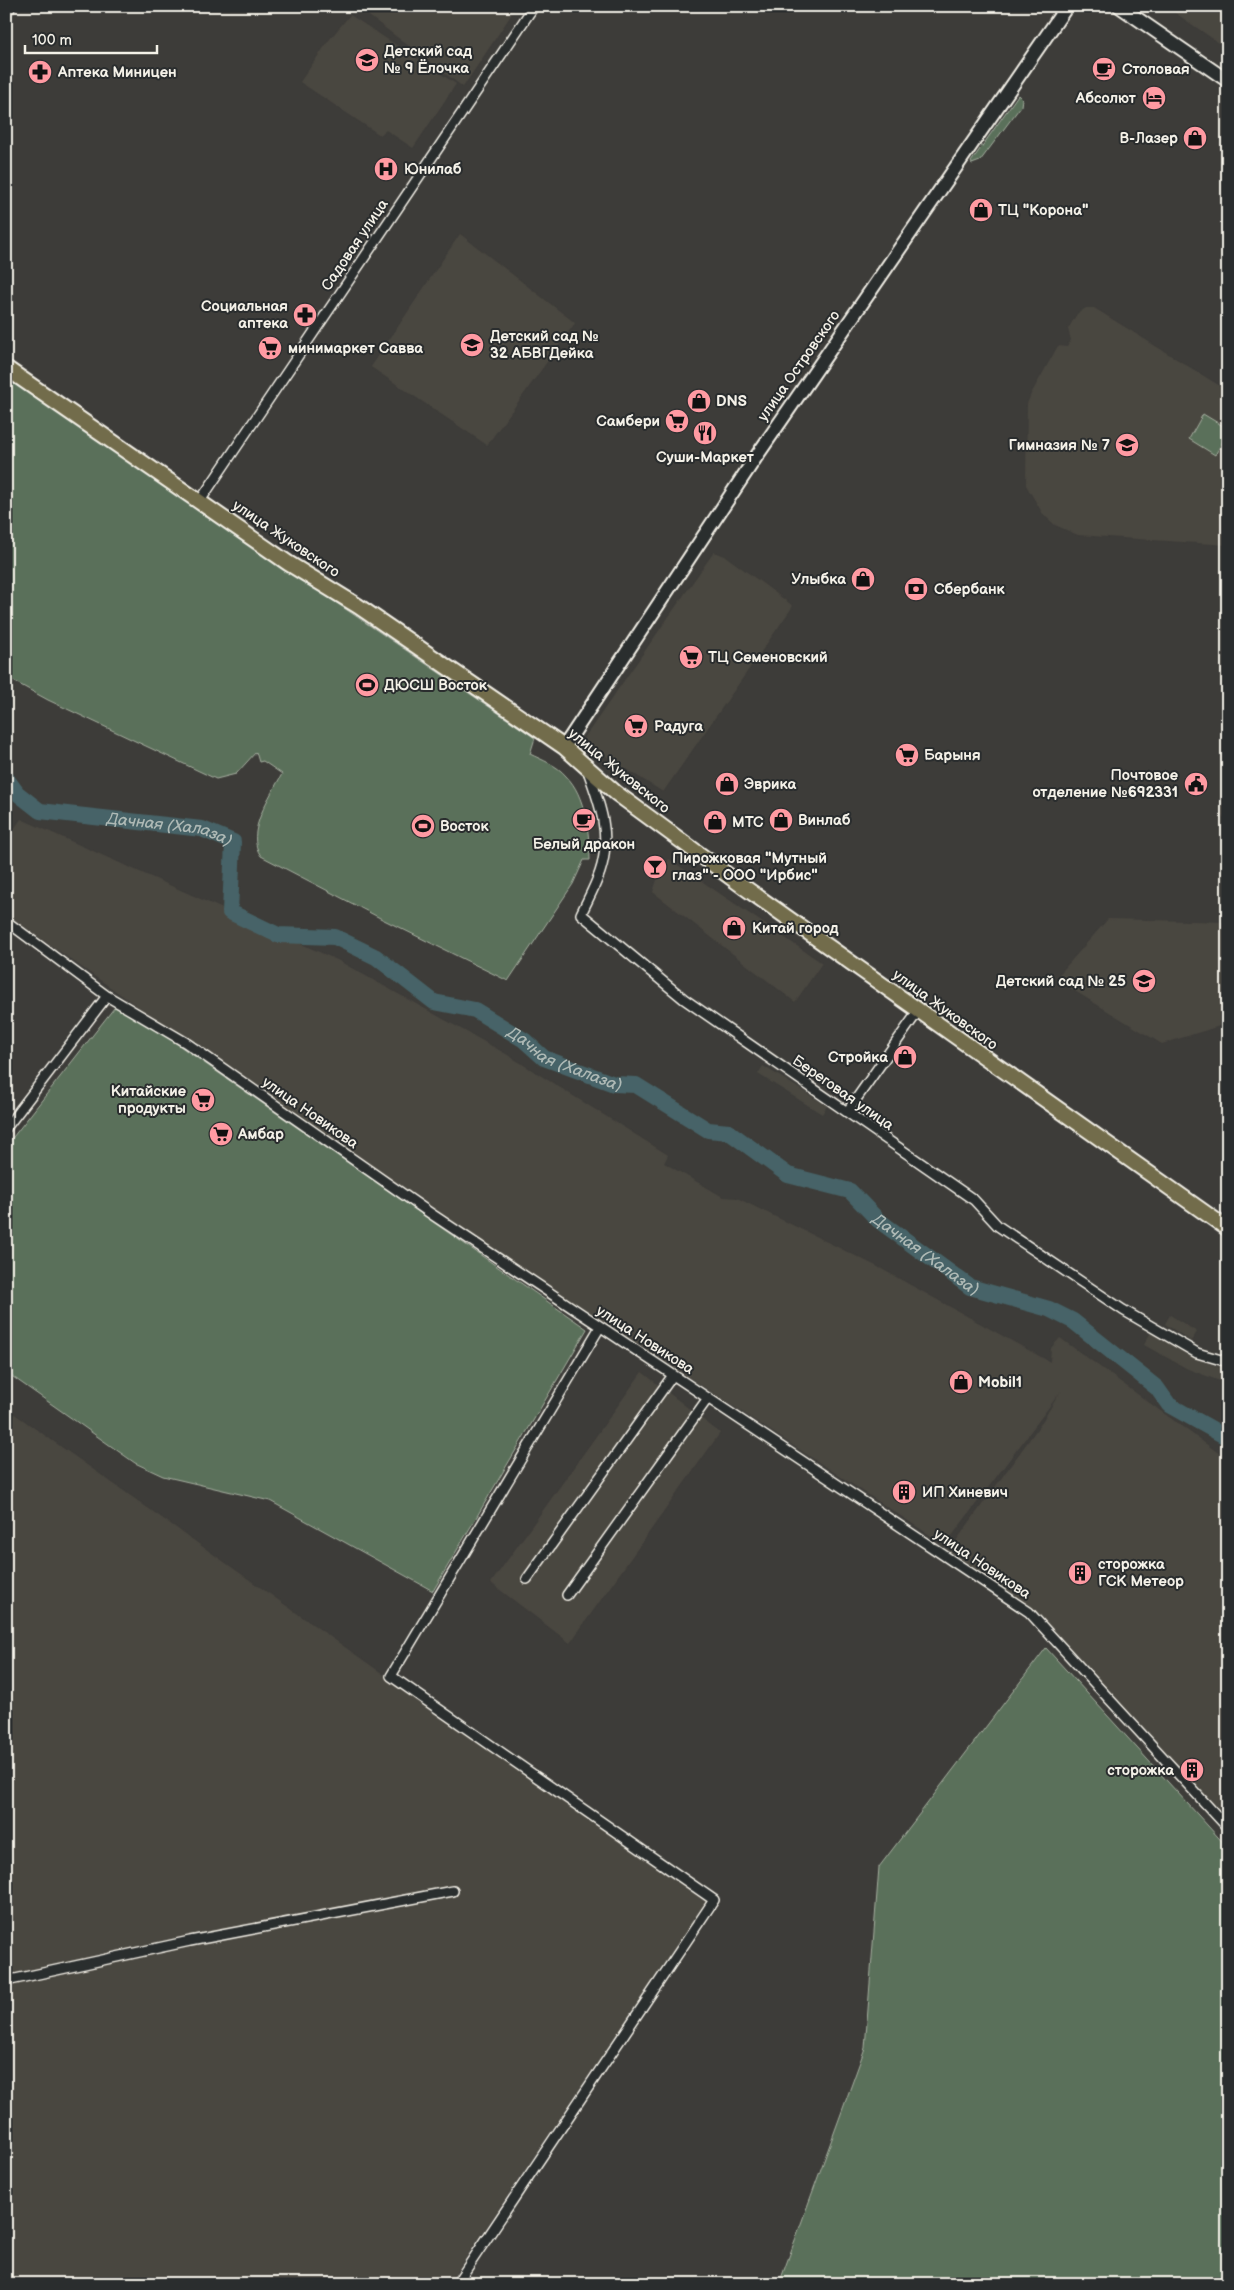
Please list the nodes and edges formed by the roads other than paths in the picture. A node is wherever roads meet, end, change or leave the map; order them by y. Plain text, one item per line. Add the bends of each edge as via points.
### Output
1 (9, 6) edge
2 (534, 6) edge
3 (1067, 6) edge
4 (1119, 6) edge
5 (6, 10) edge
6 (1228, 81) edge
7 (6, 368) edge
8 (200, 501) junction
9 (564, 747) junction
10 (587, 766) junction
11 (6, 920) edge
12 (107, 996) junction
13 (919, 1010) junction
14 (847, 1112) junction
15 (6, 1128) edge
16 (1228, 1229) edge
17 (600, 1327) junction
18 (1228, 1362) edge
19 (673, 1375) junction
20 (708, 1398) junction
21 (527, 1579) dead end
22 (567, 1595) dead end
23 (1228, 1828) edge
24 (453, 1891) dead end
25 (6, 1981) edge
26 (459, 2284) edge

1 - 5 main road
2 - 8 street, Садовая улица
3 - 9 main road, улица Островского via 756,457
4 - 6 main road
7 - 8 main road, улица Жуковского
8 - 9 main road, улица Жуковского
9 - 10 main road, улица Жуковского
10 - 13 main road, улица Жуковского via 616,794
10 - 14 street, Береговая улица via 602,813 605,844 600,872 581,914 684,999
11 - 12 street, улица Новикова
12 - 15 street
12 - 17 street, улица Новикова via 185,1042 430,1214
13 - 14 street
13 - 16 main road, улица Жуковского
14 - 18 street, Береговая улица via 974,1200 998,1226 1123,1310 1197,1353
17 - 19 street, улица Новикова
17 - 26 street via 391,1676 714,1900
19 - 20 street, улица Новикова
19 - 21 street
20 - 22 street
20 - 23 street, улица Новикова via 1030,1612
24 - 25 street via 190,1941

